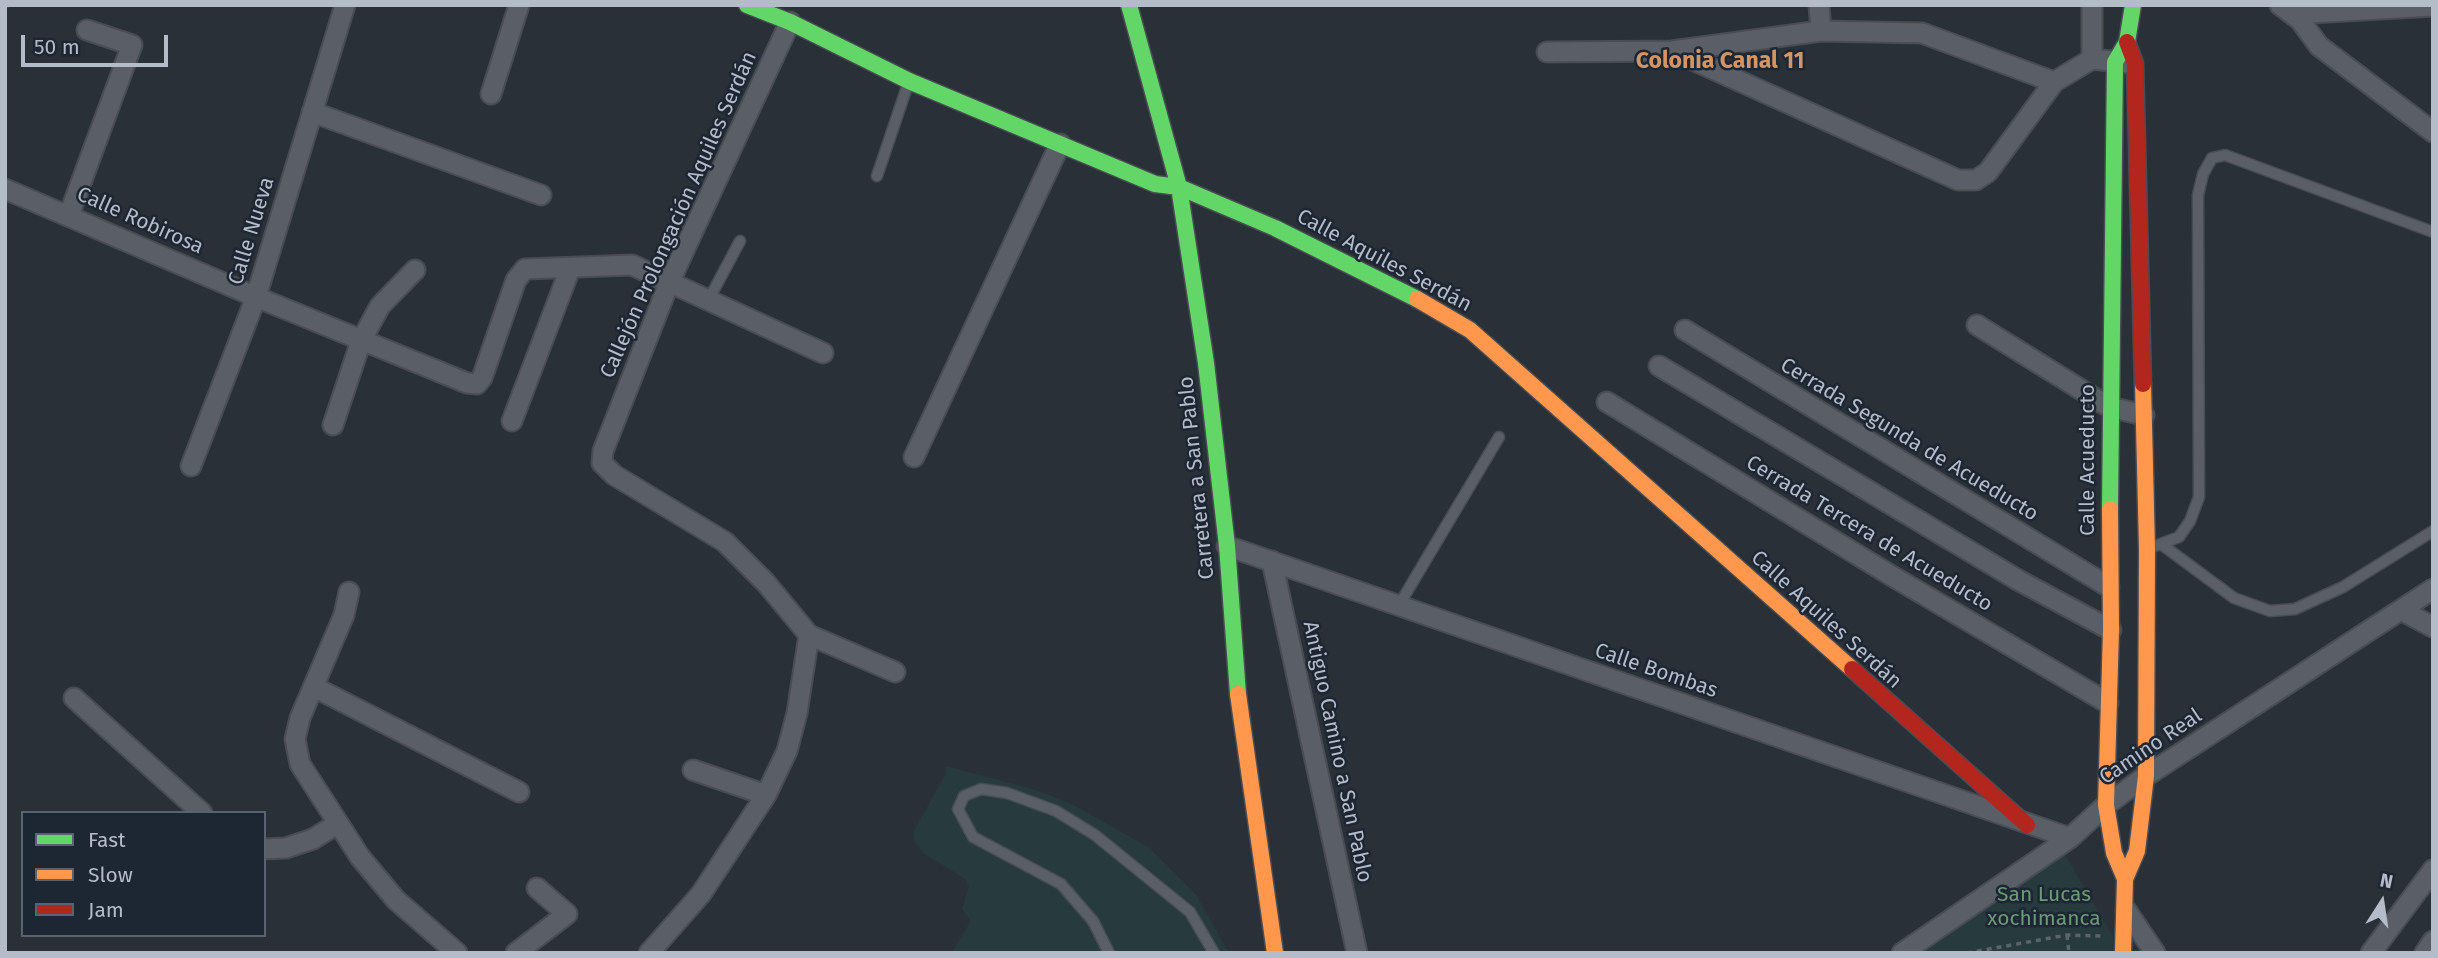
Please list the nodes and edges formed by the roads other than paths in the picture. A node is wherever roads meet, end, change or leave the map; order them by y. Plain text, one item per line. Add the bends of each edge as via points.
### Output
1 (345, 5) edge
2 (519, 5) edge
3 (747, 5) edge
4 (1129, 5) edge
5 (1819, 5) edge
6 (2092, 5) edge
7 (2133, 5) edge
8 (2433, 6) edge
9 (2287, 9) edge
10 (790, 22) junction
11 (87, 30) dead end
12 (1821, 31) junction
13 (1672, 51) junction
14 (1547, 52) dead end
15 (2092, 59) junction
16 (2125, 63) junction
17 (909, 81) junction
18 (2053, 82) junction
19 (491, 93) dead end
20 (312, 112) junction
21 (2433, 132) edge
22 (1060, 144) junction
23 (877, 176) dead end
24 (1179, 187) junction
25 (5, 189) edge
26 (541, 195) dead end
27 (69, 215) junction
28 (2433, 232) edge
29 (740, 241) dead end
30 (569, 269) junction
31 (415, 270) dead end
32 (669, 283) junction
33 (256, 297) junction
34 (708, 302) junction
35 (1977, 325) dead end
36 (1685, 330) dead end
37 (362, 341) junction
38 (823, 353) dead end
39 (1659, 366) dead end
40 (1607, 402) dead end
41 (2109, 407) junction
42 (2144, 415) junction
43 (512, 421) dead end
44 (333, 425) dead end
45 (1499, 437) dead end
46 (914, 457) dead end
47 (191, 466) dead end
48 (2433, 531) edge
49 (1227, 545) junction
50 (2154, 547) junction
51 (1272, 561) junction
52 (2109, 587) junction
53 (2433, 589) edge
54 (349, 592) dead end
55 (1399, 605) junction
56 (2401, 610) junction
57 (2433, 627) edge
58 (2111, 630) junction
59 (809, 635) junction
60 (895, 672) dead end
61 (314, 687) junction
62 (74, 698) dead end
63 (2108, 703) junction
64 (693, 770) dead end
65 (2146, 776) junction
66 (519, 792) dead end
67 (766, 795) junction
68 (2106, 805) junction
69 (200, 811) edge
70 (337, 824) junction
71 (2027, 825) junction
72 (2070, 838) junction
73 (266, 849) edge
74 (2433, 870) edge
75 (2125, 879) junction
76 (537, 888) dead end
77 (2126, 910) junction
78 (2433, 941) edge
79 (2123, 947) edge
80 (457, 953) edge
81 (516, 953) edge
82 (649, 953) edge
83 (1109, 953) edge
84 (1214, 953) edge
85 (1275, 953) edge
86 (1357, 953) edge
87 (1902, 953) edge
88 (2155, 953) edge
89 (2371, 953) edge
90 (2425, 953) edge

1 - 20 street, Calle Nueva
2 - 19 street
3 - 10 street, Calle Aquiles Serdán
4 - 24 street, Carretera a San Pablo
5 - 12 street
6 - 15 street
7 - 16 street, Calle Acueducto
8 - 9 street
9 - 21 street via 2319,46
10 - 17 street, Calle Aquiles Serdán
10 - 32 street, Callejón Prolongación Aquiles Serdán
11 - 27 street via 132,45
12 - 13 street
12 - 18 street via 1922,33
13 - 14 street
13 - 18 street via 1958,180 1976,180 1988,172
15 - 16 street
15 - 18 street
16 - 41 street, Calle Acueducto
16 - 42 street, Calle Acueducto
17 - 22 street, Calle Aquiles Serdán
17 - 23 lane
20 - 26 street
20 - 33 street, Calle Nueva
22 - 24 street, Calle Aquiles Serdán via 1155,184
22 - 46 street
24 - 49 street, Carretera a San Pablo
24 - 71 street, Calle Aquiles Serdán via 1386,281 1470,330
25 - 27 street, Calle Robirosa
27 - 33 street, Calle Robirosa
28 - 50 lane via 2225,155 2212,158 2198,195 2199,497 2179,537
29 - 34 lane
30 - 32 street via 632,265
30 - 37 street, Calle Robirosa via 525,269 520,273 477,384
30 - 43 street
31 - 37 street via 380,306
32 - 34 street
32 - 59 street, Callejón Prolongación Aquiles Serdán via 602,463 614,475 725,542
33 - 37 street, Calle Robirosa
33 - 47 street, Calle Nueva
34 - 38 street
35 - 41 street
36 - 52 street, Cerrada Segunda de Acueducto
37 - 44 street
39 - 58 street via 2018,580
40 - 63 street, Cerrada Tercera de Acueducto
41 - 42 street
41 - 52 street, Calle Acueducto
42 - 50 street, Calle Acueducto
45 - 55 lane
48 - 50 lane via 2343,587 2295,609 2270,611 2234,598
49 - 51 street, Calle Bombas
49 - 85 street, Carretera a San Pablo via 1239,702
50 - 65 street, Calle Acueducto
51 - 55 street, Calle Bombas
51 - 86 street, Antiguo Camino a San Pablo
52 - 58 street, Calle Acueducto
53 - 56 street, Camino Real
54 - 61 street
55 - 71 street, Calle Bombas
56 - 57 street
56 - 65 street, Camino Real
58 - 63 street, Calle Acueducto
59 - 60 street
59 - 67 street via 787,751
61 - 66 street
61 - 70 street via 295,739 300,764
62 - 69 street
63 - 68 street, Calle Acueducto
64 - 67 street
65 - 68 street, Camino Real
65 - 75 street, Calle Acueducto via 2137,851
67 - 82 street via 701,894
68 - 72 street, Camino Real
68 - 75 street, Calle Acueducto via 2114,853
70 - 73 street via 313,839
70 - 80 street via 396,900
71 - 72 street, Calle Bombas
72 - 87 street, Camino Real
74 - 89 street
75 - 77 street, Calle Acueducto
76 - 81 street via 567,915
77 - 79 street, Calle Acueducto
77 - 88 street
78 - 90 street
83 - 84 lane via 1093,921 1060,884 973,837 958,808 964,796 981,789 1007,793 1056,811 1095,835 1190,912

